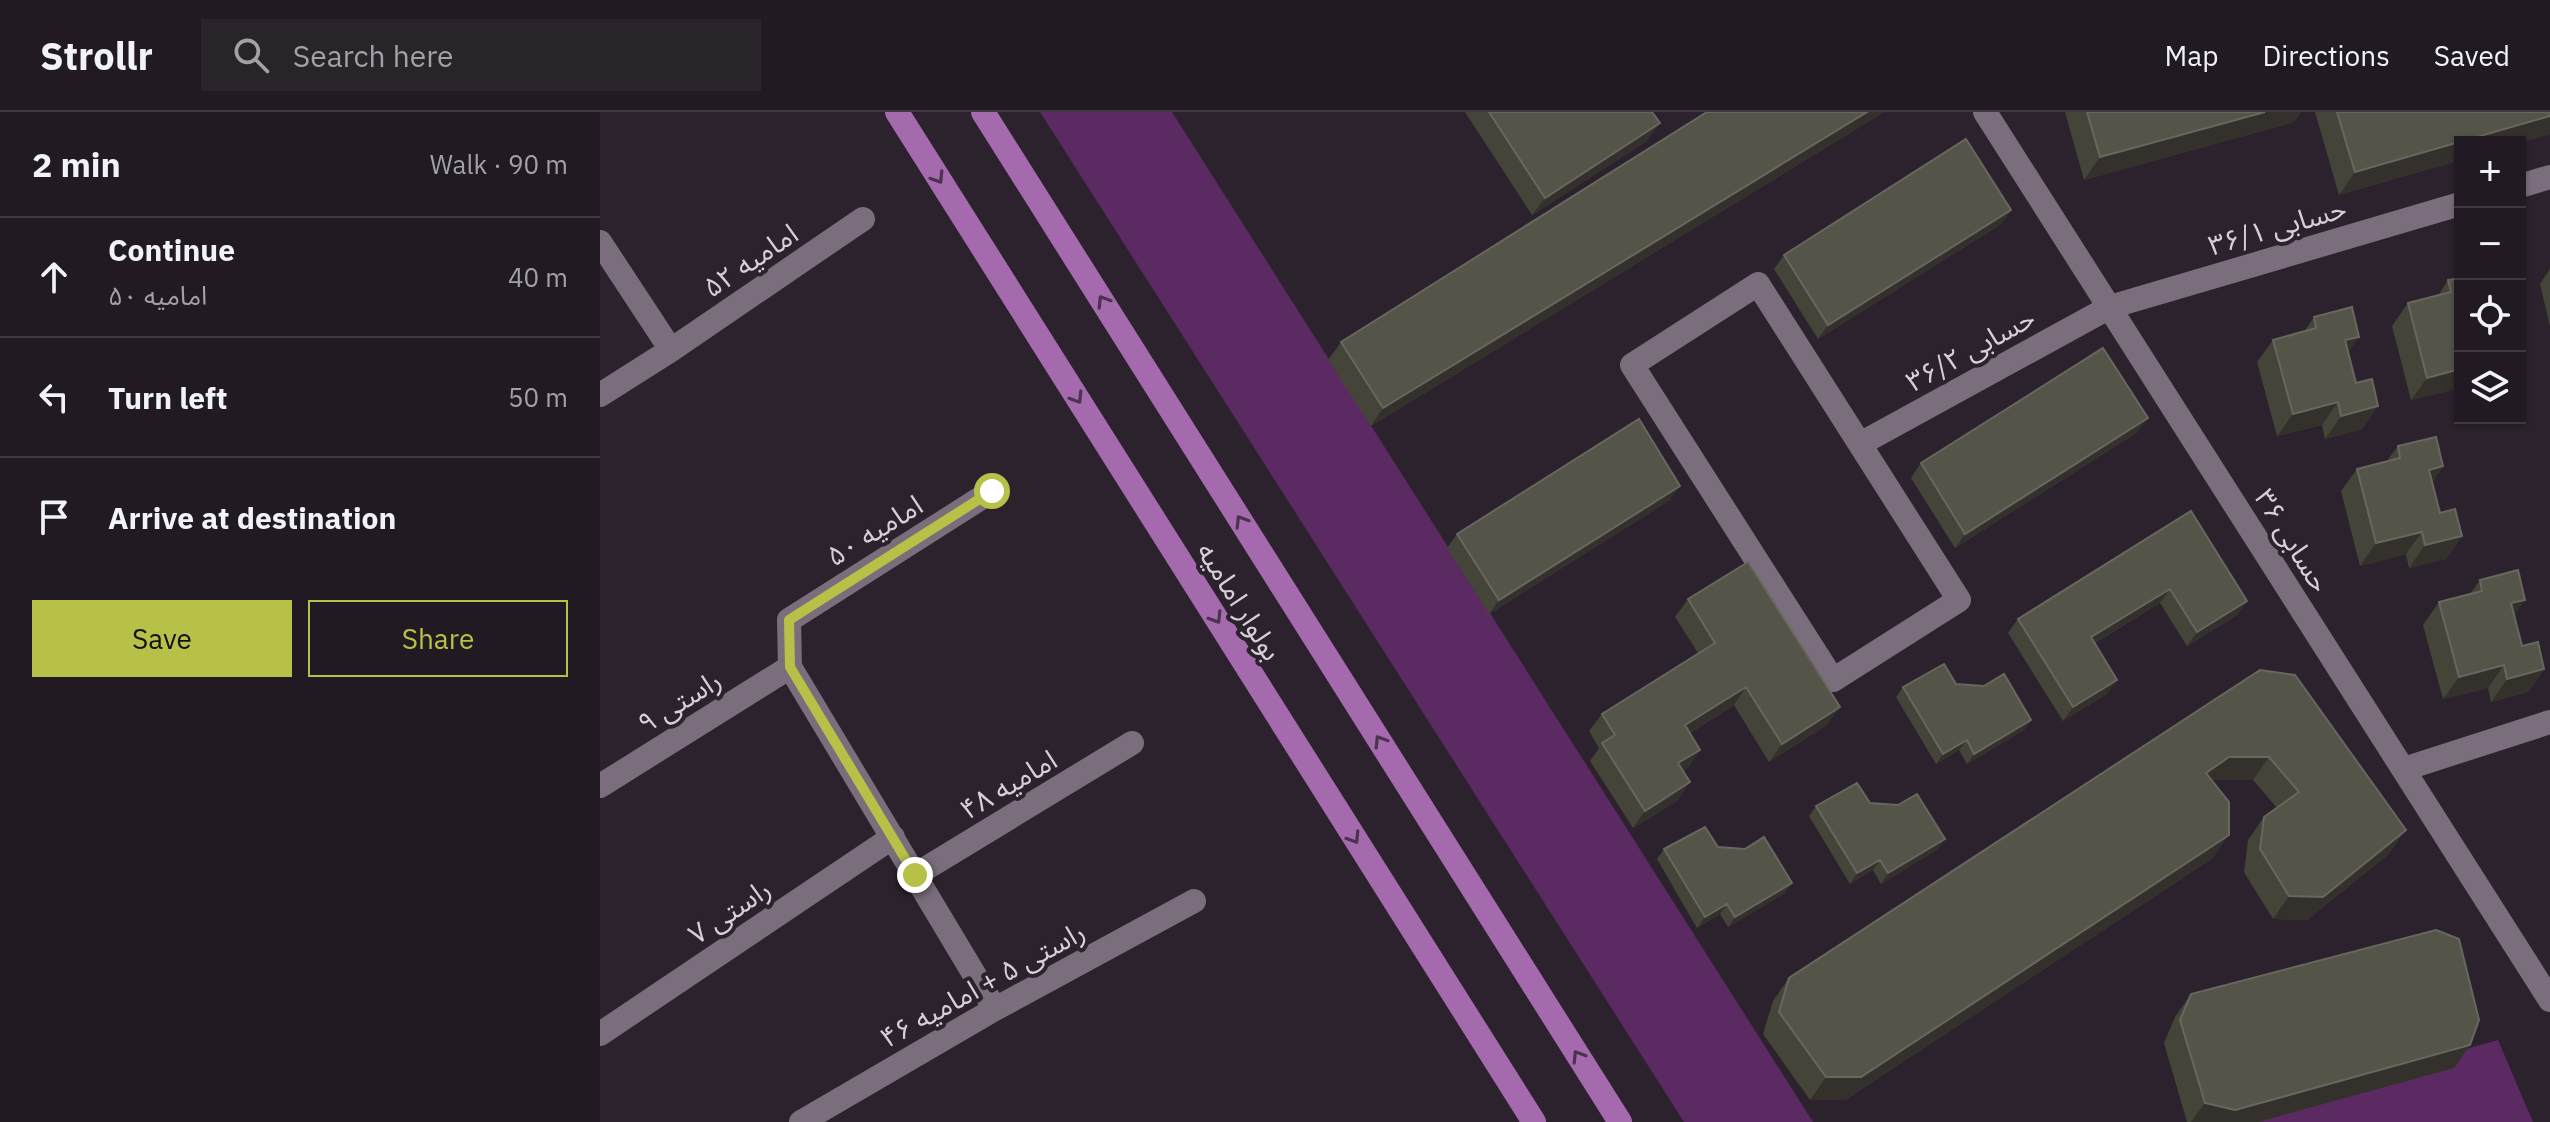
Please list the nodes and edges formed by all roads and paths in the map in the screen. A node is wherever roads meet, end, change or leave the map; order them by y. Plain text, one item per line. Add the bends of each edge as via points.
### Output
1 (897, 112) edge
2 (983, 112) edge
3 (1985, 112) edge
4 (2550, 177) edge
5 (2526, 184) edge
6 (2454, 206) edge
7 (863, 219) dead end
8 (600, 242) edge
9 (2110, 307) junction
10 (671, 350) junction
11 (600, 395) edge
12 (1860, 444) junction
13 (992, 491) dead end
14 (790, 667) junction
15 (2550, 722) edge
16 (1132, 743) dead end
17 (2404, 769) junction
18 (600, 786) edge
19 (893, 837) junction
20 (915, 875) junction
21 (1194, 901) dead end
22 (2550, 1000) edge
23 (995, 1009) junction
24 (600, 1034) edge
25 (801, 1122) edge
26 (1534, 1122) edge
27 (1620, 1122) edge

1 -> 26 main road, بولوار امامیه
27 -> 2 main road, بولوار امامیه
3 - 9 street, حسابی ۳۶
4 - 5 street
6 - 9 street, حسابی ۳۶/۱
7 - 10 street, امامیه ۵۲
8 - 10 street
9 - 12 street, حسابی ۳۶/۲
9 - 17 street, حسابی ۳۶
10 - 11 street, امامیه ۵۲
12 - 12 street via 1758,284 1632,365 1833,680 1959,600
13 - 14 street, امامیه ۵۰ via 789,620
14 - 18 street, راستی ۹
14 - 19 street
15 - 17 street
16 - 20 street, امامیه ۴۸
17 - 22 street, حسابی ۳۶
19 - 20 street
19 - 24 street, راستی ۷
20 - 23 street
21 - 23 street, راستی ۵ + امامیه ۴۶
23 - 25 street, راستی ۵ + امامیه ۴۶

